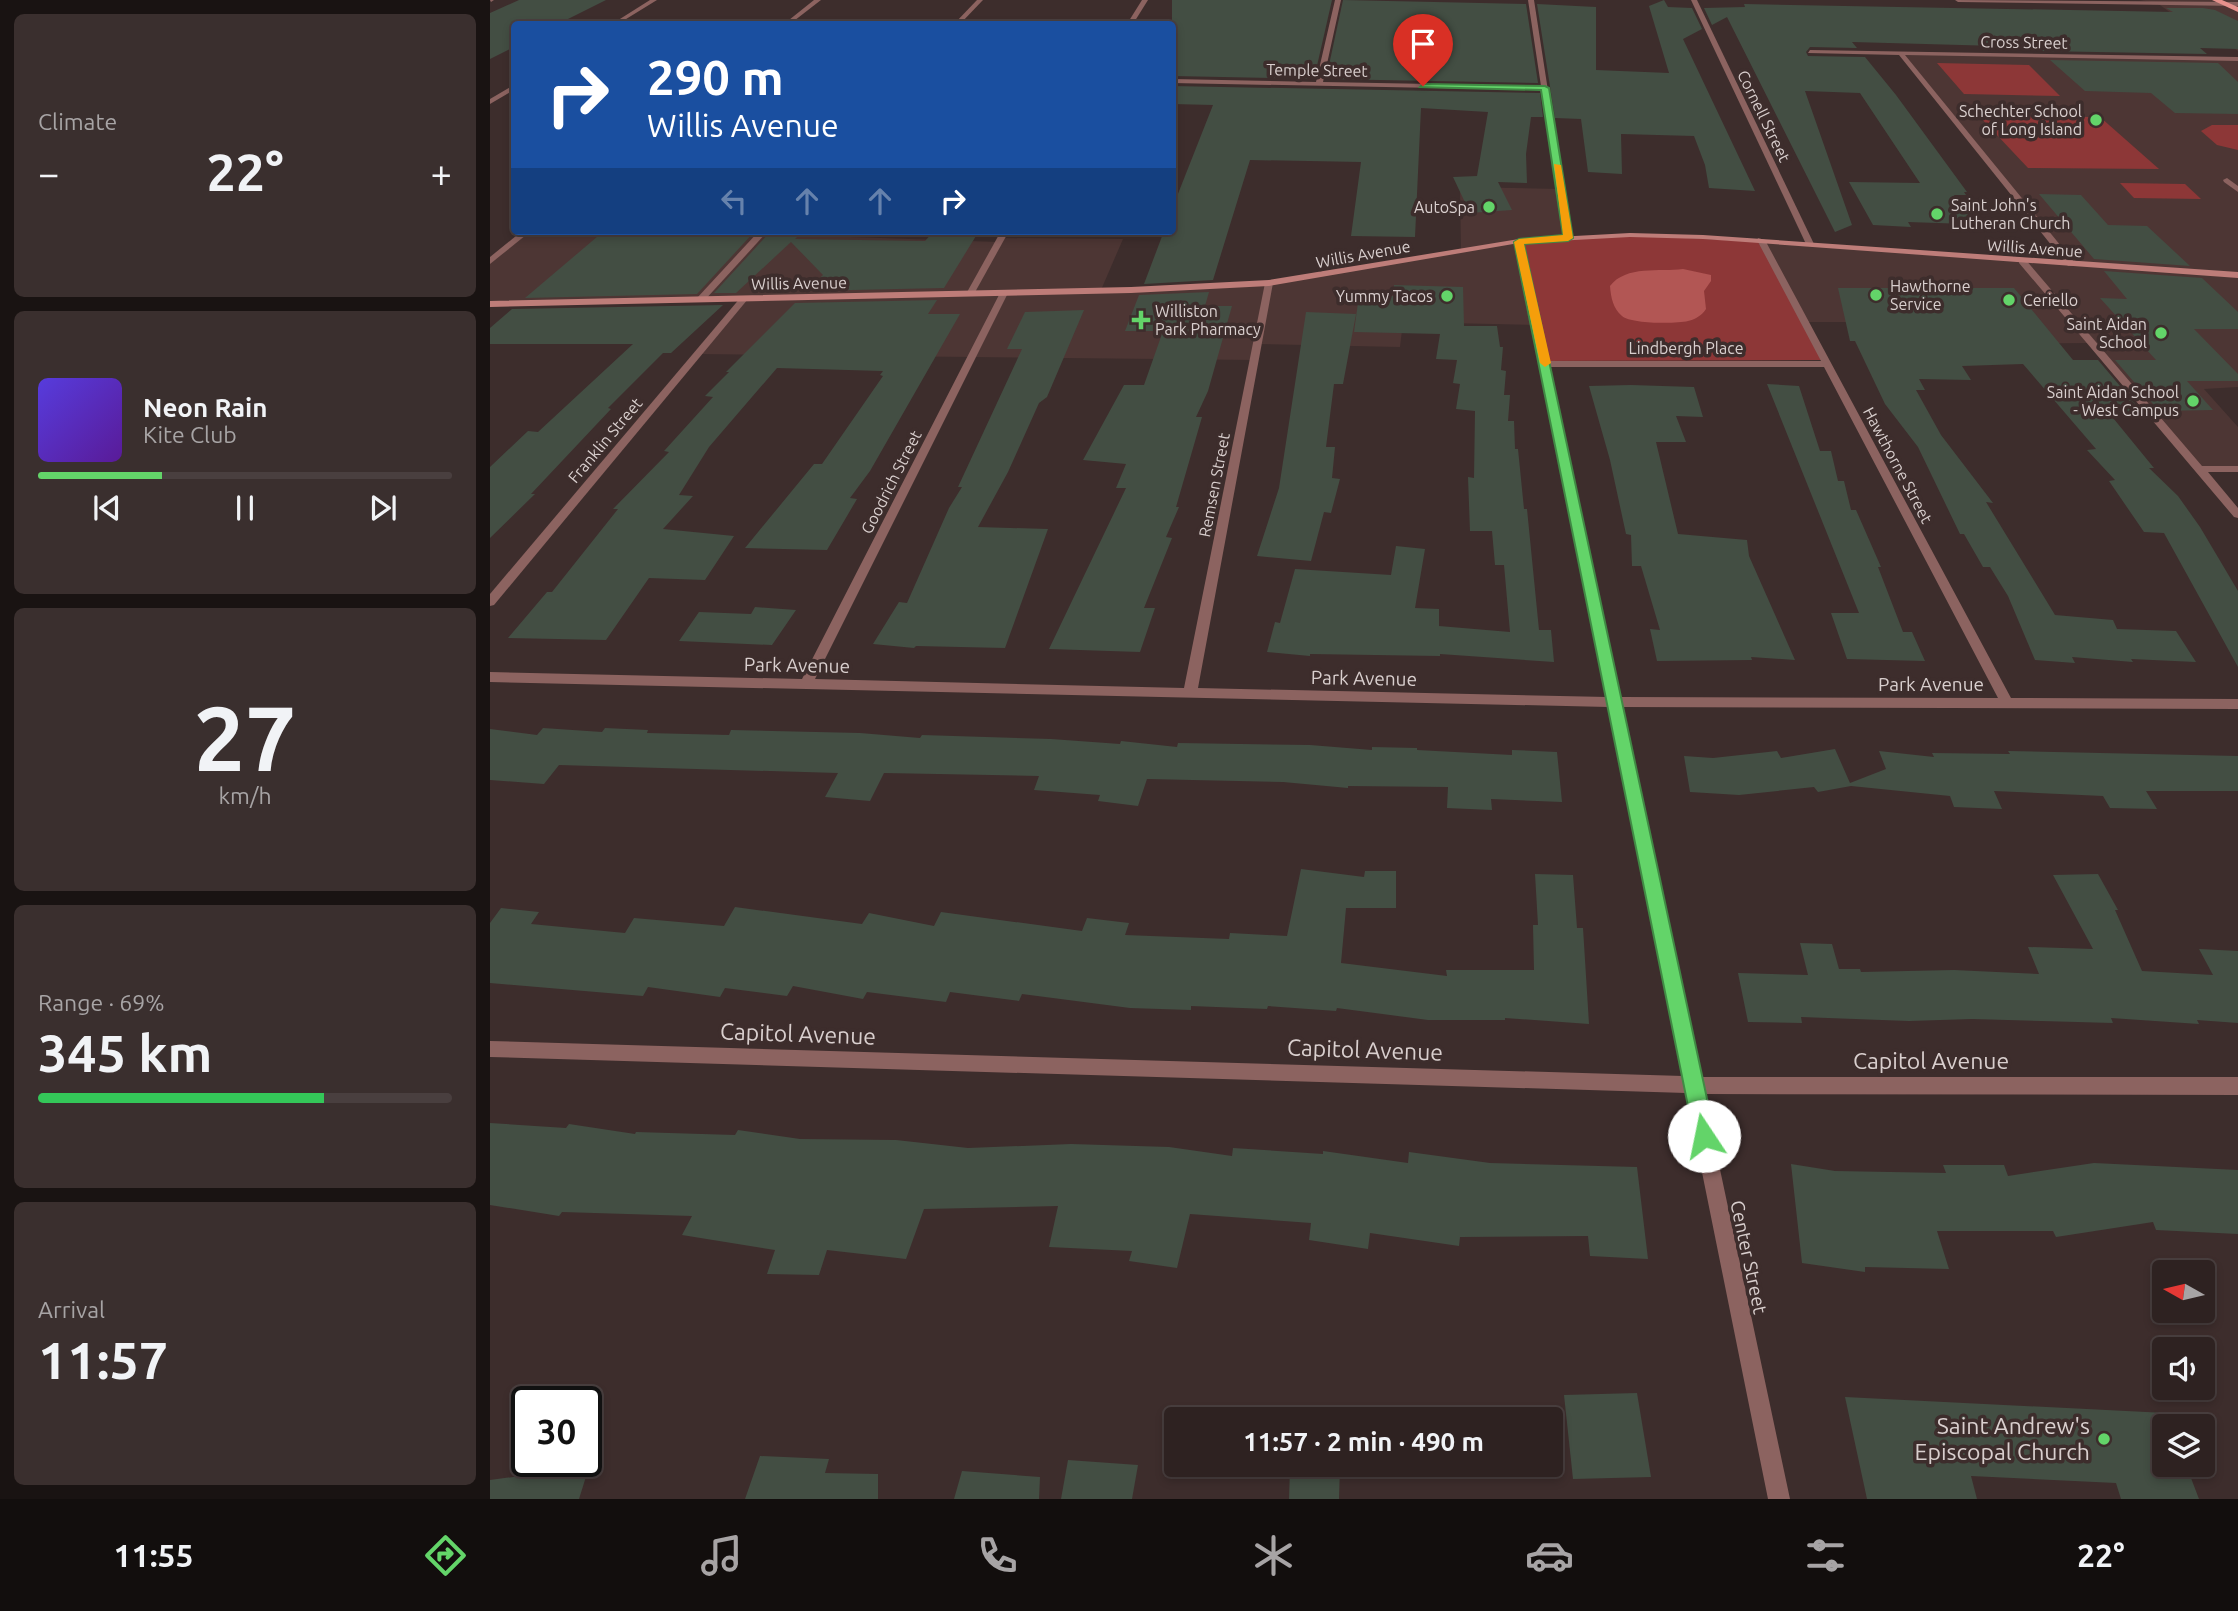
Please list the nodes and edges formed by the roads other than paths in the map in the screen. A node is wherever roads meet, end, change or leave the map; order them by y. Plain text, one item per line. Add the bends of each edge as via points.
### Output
1 (654, 0) edge
2 (818, 0) edge
3 (980, 0) edge
4 (1145, 0) edge
5 (1338, 0) edge
6 (1531, 0) edge
7 (1694, 0) edge
8 (1958, 0) edge
9 (2022, 0) edge
10 (2216, 0) edge
11 (2224, 4) junction
12 (2238, 4) edge
13 (2238, 10) edge
14 (620, 21) edge
15 (791, 21) edge
16 (960, 21) edge
17 (1132, 21) edge
18 (1810, 52) dead end
19 (1901, 54) junction
20 (2238, 59) edge
21 (1176, 81) edge
22 (1319, 84) junction
23 (1545, 88) junction
24 (511, 89) edge
25 (490, 102) edge
26 (2227, 180) dead end
27 (2238, 190) edge
28 (522, 235) edge
29 (760, 235) edge
30 (1003, 235) edge
31 (1568, 238) junction
32 (1761, 240) junction
33 (1519, 242) junction
34 (1810, 244) junction
35 (490, 261) edge
36 (2022, 261) junction
37 (2071, 264) junction
38 (2238, 275) edge
39 (1269, 283) junction
40 (1004, 293) junction
41 (970, 294) junction
42 (700, 299) junction
43 (744, 299) junction
44 (490, 304) edge
45 (1545, 364) junction
46 (1826, 364) junction
47 (2199, 469) junction
48 (2238, 469) edge
49 (2238, 515) edge
50 (490, 602) edge
51 (490, 677) edge
52 (806, 685) junction
53 (1190, 693) junction
54 (1615, 702) junction
55 (2007, 703) junction
56 (2238, 704) edge
57 (490, 1049) edge
58 (1694, 1085) junction
59 (2238, 1086) edge
60 (1779, 1499) edge

1 - 14 street
2 - 15 street
3 - 16 street
4 - 17 street
5 - 22 street
6 - 23 street
7 - 34 street, Cornell Street
8 - 9 street
9 - 11 street
10 - 11 main road
11 - 12 street
11 - 13 main road
18 - 19 street, Cross Street
19 - 20 street, Cross Street
19 - 37 street
21 - 22 street, Temple Street
22 - 23 street, Temple Street
23 - 31 street
24 - 25 street
26 - 27 street
28 - 35 street
29 - 42 street
30 - 41 street
31 - 32 main road, Willis Avenue via 1660,235
31 - 33 main road, Willis Avenue
32 - 34 main road, Willis Avenue
32 - 46 street, Hawthorne Street
33 - 39 main road, Willis Avenue
33 - 45 street, Center Street
34 - 36 main road, Willis Avenue
36 - 37 main road, Willis Avenue
36 - 47 street
37 - 38 main road, Willis Avenue
39 - 40 main road, Willis Avenue
39 - 53 street, Remsen Street
40 - 41 main road, Willis Avenue
40 - 52 street, Goodrich Street
41 - 43 main road, Willis Avenue
42 - 43 main road, Willis Avenue
42 - 44 main road, Willis Avenue
43 - 50 street, Franklin Street
45 - 46 street, Lindbergh Place
45 - 54 street, Center Street
46 - 55 street, Hawthorne Street
47 - 48 street
47 - 49 street
51 - 52 street, Park Avenue
52 - 53 street, Park Avenue
53 - 54 street, Park Avenue
54 - 55 street, Park Avenue
54 - 58 street, Center Street
55 - 56 street, Park Avenue
57 - 58 street, Capitol Avenue
58 - 59 street, Capitol Avenue
58 - 60 street, Center Street

